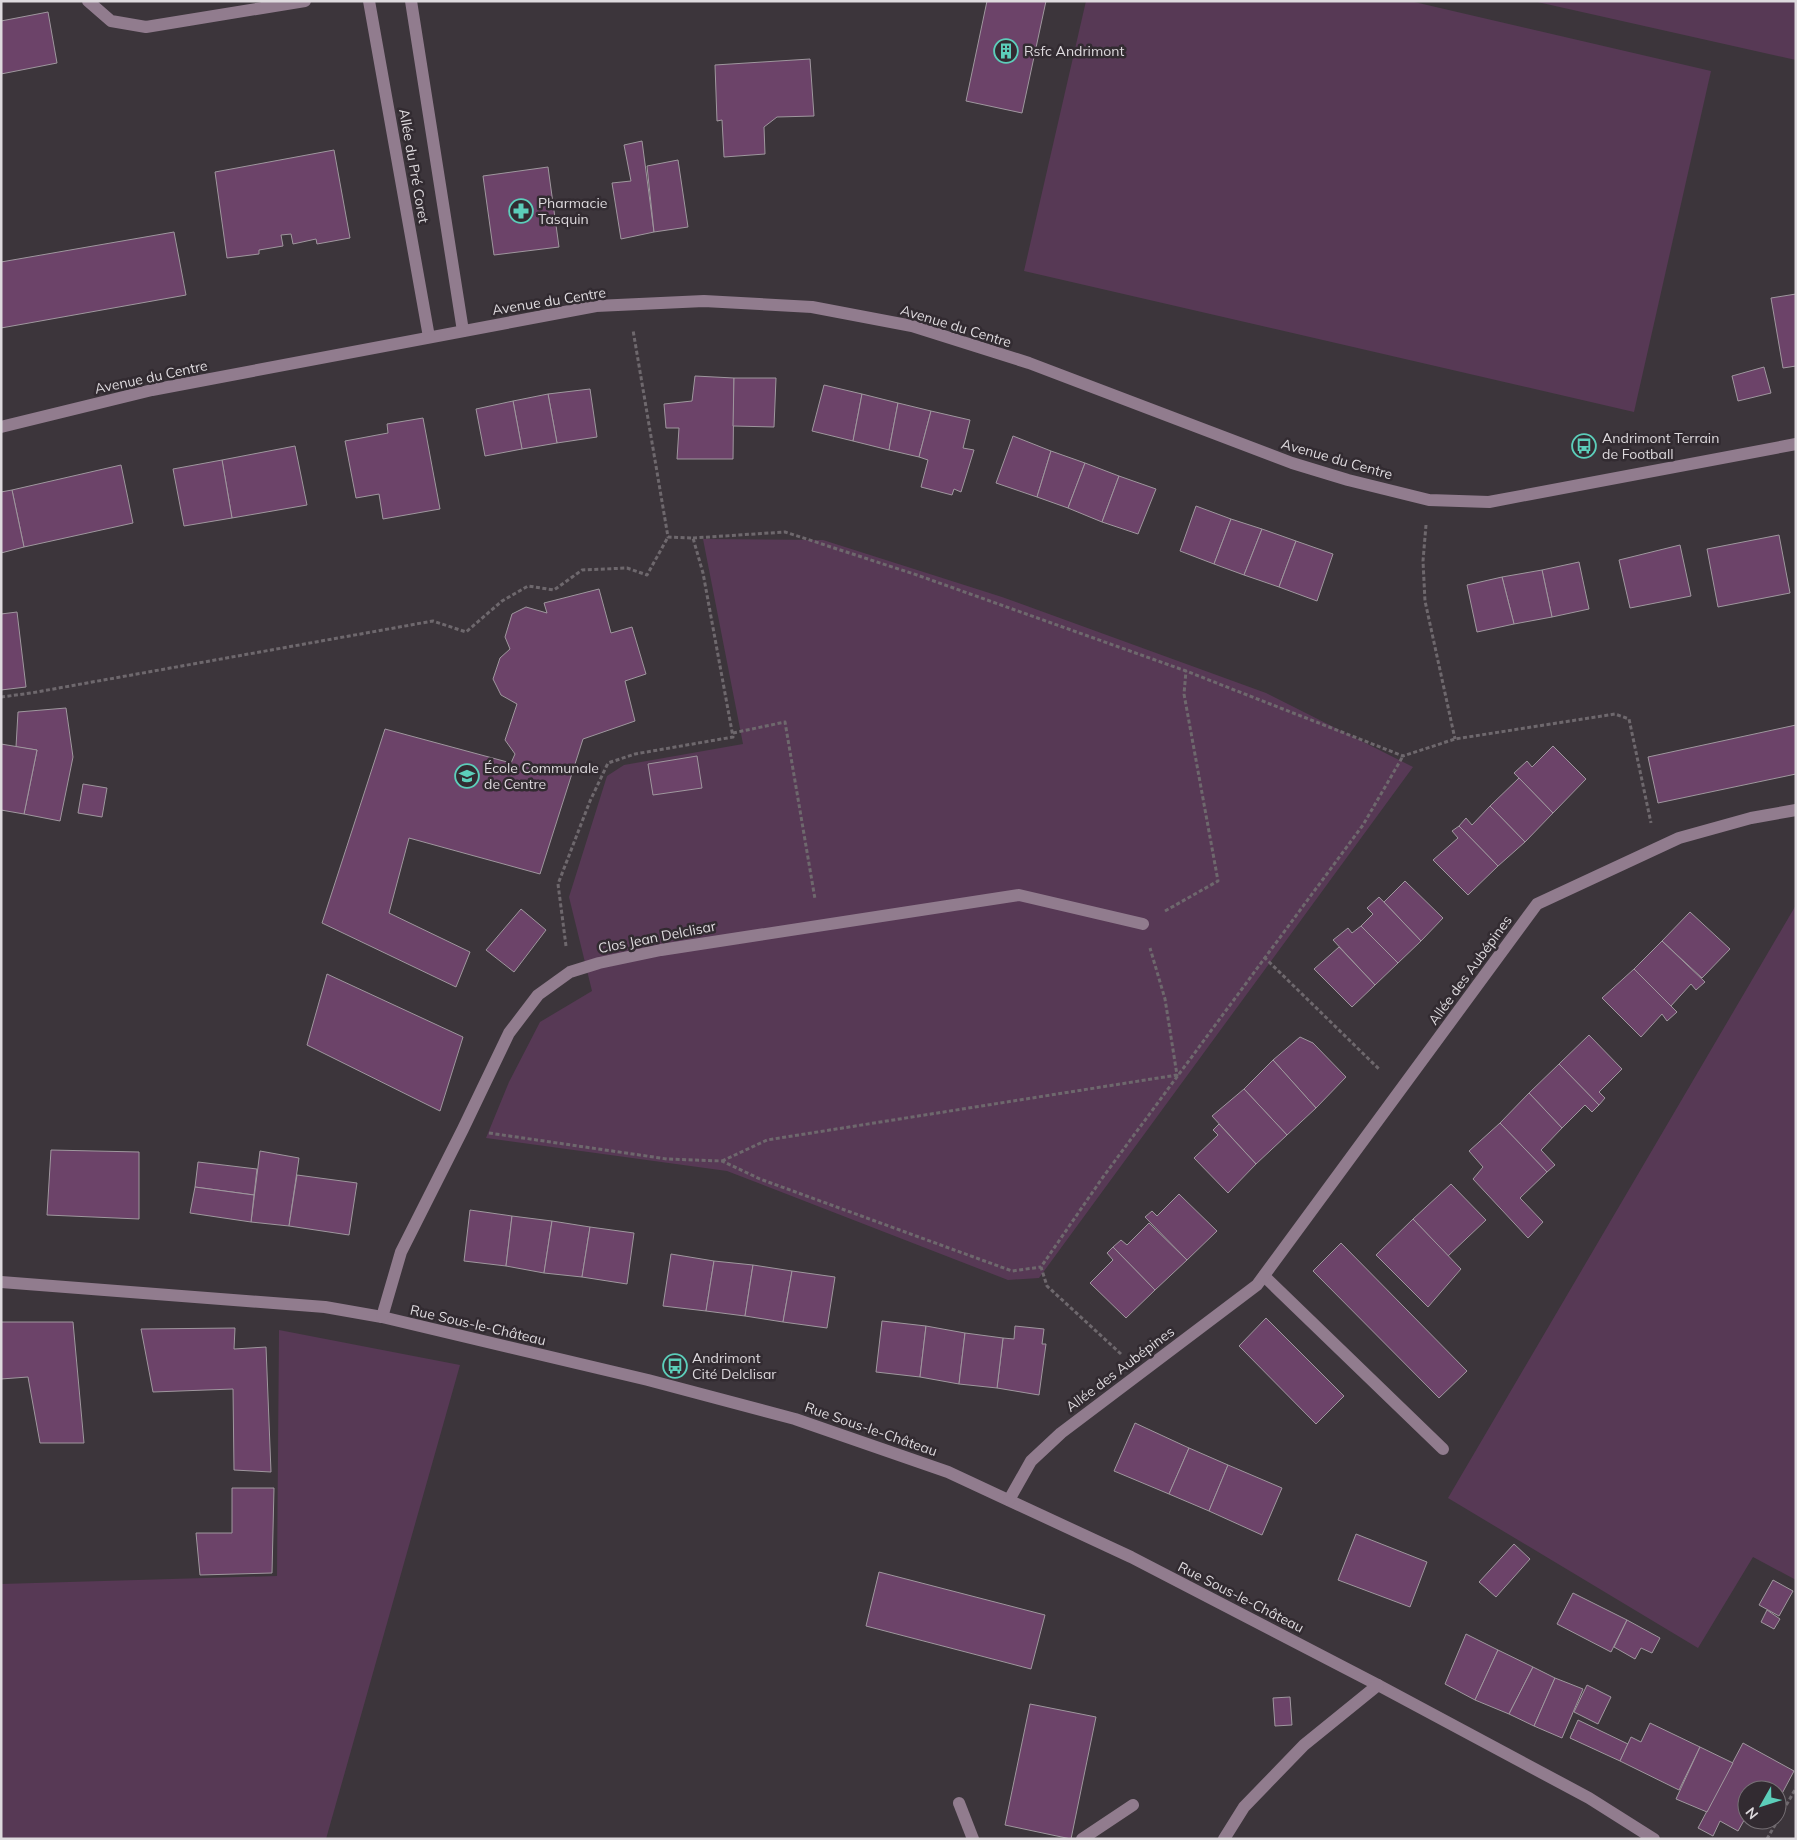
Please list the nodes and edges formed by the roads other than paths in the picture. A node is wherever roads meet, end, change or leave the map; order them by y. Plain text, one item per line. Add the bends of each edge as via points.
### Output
1 (88, 1) edge
2 (305, 1) edge
3 (369, 1) edge
4 (412, 1) edge
5 (463, 331) junction
6 (429, 337) junction
7 (1, 427) edge
8 (1796, 444) edge
9 (1796, 810) edge
10 (1143, 924) road end
11 (1264, 1276) junction
12 (1, 1282) edge
13 (382, 1317) junction
14 (1443, 1449) dead end
15 (1009, 1500) junction
16 (1378, 1685) junction
17 (960, 1803) dead end
18 (1133, 1805) dead end
19 (973, 1839) edge
20 (1082, 1839) edge
21 (1224, 1839) edge
22 (1654, 1839) edge

1 - 2 street via 111,21 146,27
3 - 6 street, Allée du Pré Coret
4 - 5 street, Allée du Pré Coret
5 - 6 street, Avenue du Centre
5 - 8 street, Avenue du Centre via 596,306 704,301 812,307 912,326 1029,363 1292,463 1429,500 1489,502
6 - 7 street, Avenue du Centre via 152,390
9 - 11 street, Allée des Aubépines via 1679,838 1538,904
10 - 13 street, Clos Jean Delclisar via 1019,894 661,950 570,972 538,995 509,1033 464,1130 401,1252
11 - 14 street
11 - 15 street, Allée des Aubépines via 1258,1285 1055,1439 1031,1461
12 - 13 street, Rue Sous-le-Château via 325,1307
13 - 15 street, Rue Sous-le-Château via 796,1419 948,1472
15 - 16 street, Rue Sous-le-Château via 1131,1557
16 - 21 street via 1304,1745 1244,1807
16 - 22 street, Rue Sous-le-Château via 1589,1798
17 - 19 street
18 - 20 street

